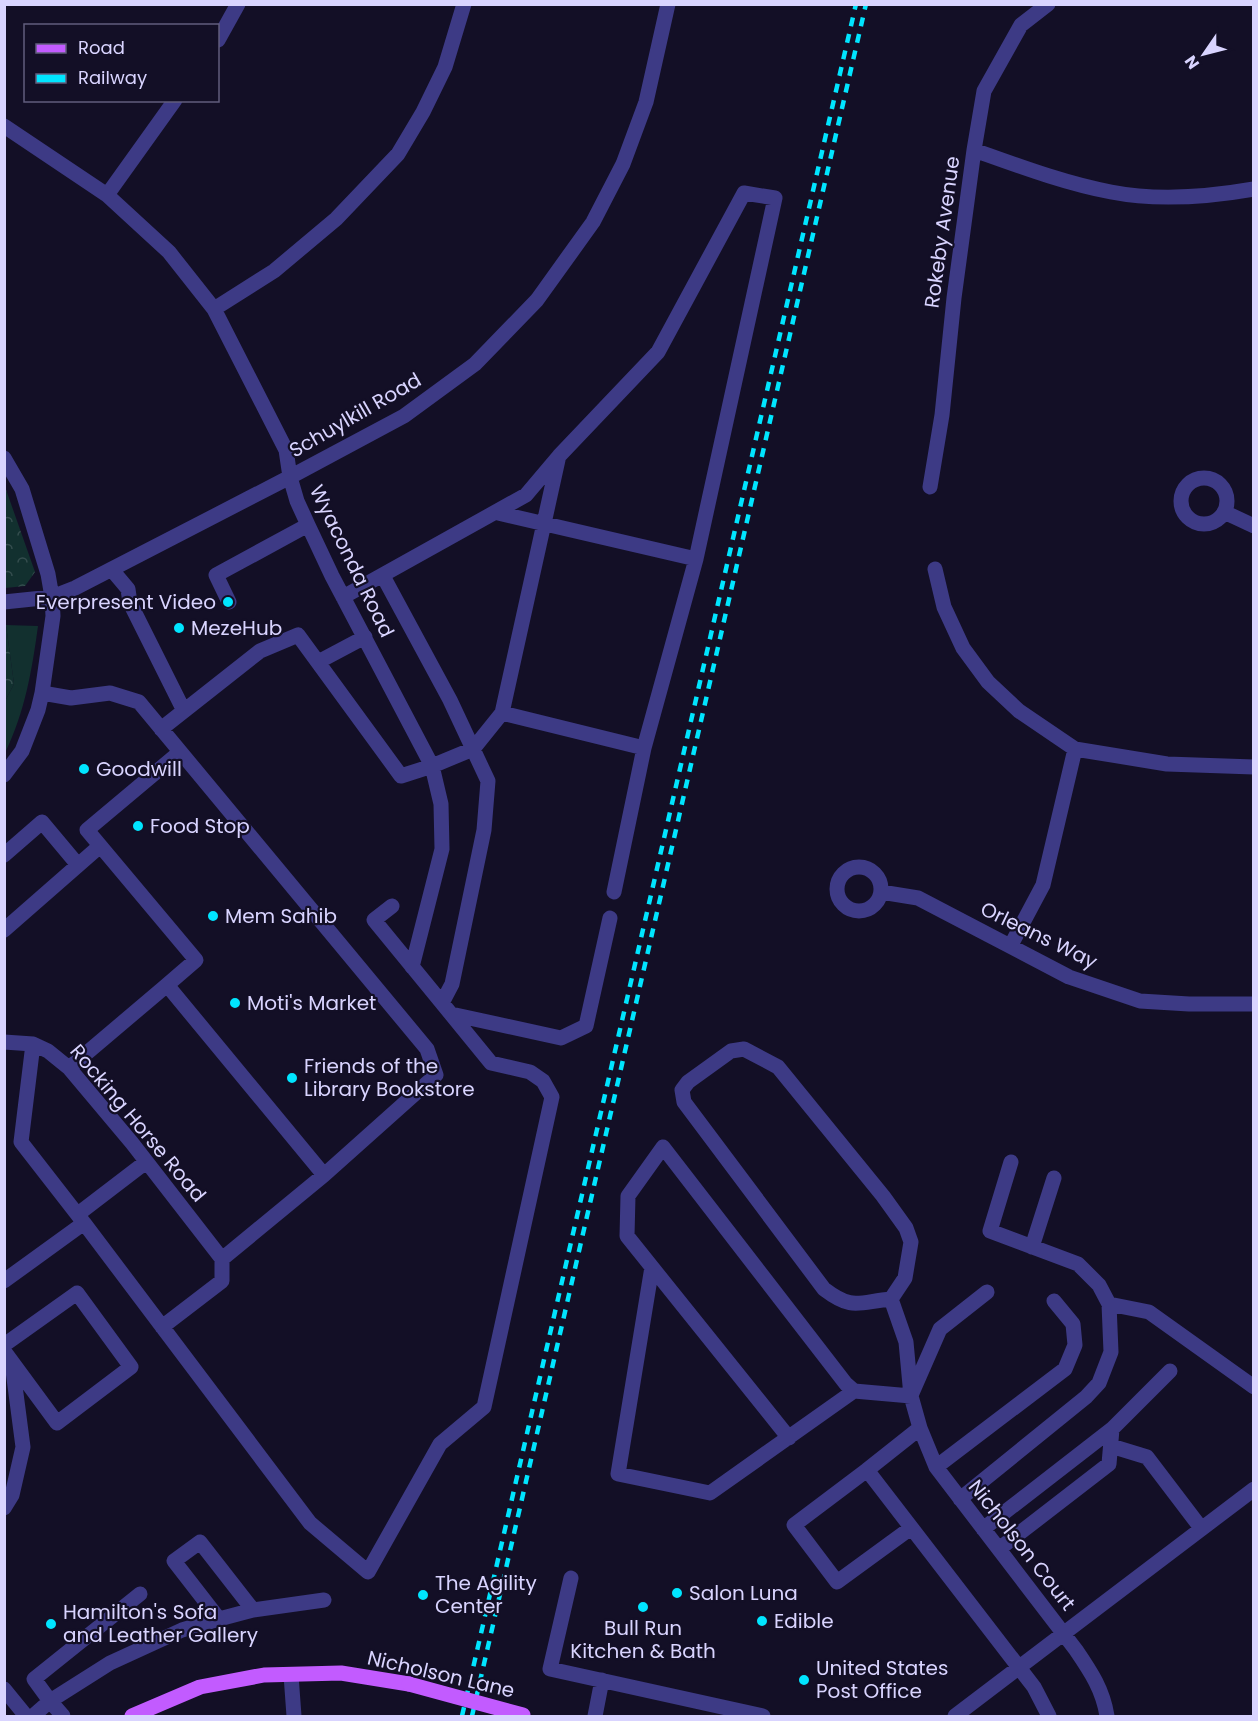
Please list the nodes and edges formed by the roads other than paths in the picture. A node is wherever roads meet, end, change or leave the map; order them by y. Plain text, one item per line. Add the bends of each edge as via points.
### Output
1 (238, 4) edge
2 (464, 4) edge
3 (669, 4) edge
4 (1048, 4) edge
5 (219, 38) edge
6 (174, 102) edge
7 (4, 126) edge
8 (974, 150) junction
9 (1254, 189) edge
10 (107, 195) junction
11 (214, 309) junction
12 (559, 456) junction
13 (4, 458) edge
14 (290, 477) junction
15 (930, 487) dead end
16 (1224, 512) dead end
17 (498, 513) junction
18 (544, 523) junction
19 (308, 525) junction
20 (1254, 526) edge
21 (696, 558) junction
22 (935, 569) dead end
23 (112, 570) junction
24 (383, 576) junction
25 (52, 597) junction
26 (343, 597) junction
27 (4, 602) edge
28 (229, 602) dead end
29 (365, 637) junction
30 (318, 662) junction
31 (42, 693) junction
32 (184, 711) junction
33 (502, 713) junction
34 (161, 729) junction
35 (644, 748) junction
36 (473, 749) junction
37 (1075, 749) junction
38 (180, 752) junction
39 (432, 766) junction
40 (1254, 767) edge
41 (4, 776) edge
42 (100, 846) junction
43 (4, 855) edge
44 (78, 865) junction
45 (614, 892) dead end
46 (881, 892) dead end
47 (392, 906) dead end
48 (610, 918) dead end
49 (4, 930) edge
50 (1011, 945) junction
51 (412, 967) junction
52 (166, 985) junction
53 (1254, 1004) edge
54 (446, 1008) junction
55 (4, 1042) edge
56 (33, 1044) junction
57 (69, 1068) junction
58 (146, 1162) junction
59 (1011, 1162) dead end
60 (324, 1175) junction
61 (1054, 1178) dead end
62 (81, 1219) junction
63 (1032, 1247) junction
64 (222, 1259) junction
65 (652, 1267) junction
66 (4, 1281) edge
67 (987, 1292) dead end
68 (891, 1299) junction
69 (1054, 1301) dead end
70 (1109, 1305) junction
71 (162, 1327) junction
72 (4, 1345) edge
73 (7, 1358) edge
74 (1170, 1371) dead end
75 (1254, 1387) edge
76 (854, 1391) junction
77 (911, 1396) junction
78 (12, 1420) edge
79 (920, 1428) junction
80 (1112, 1429) junction
81 (789, 1438) junction
82 (1111, 1446) junction
83 (936, 1467) junction
84 (867, 1470) junction
85 (1254, 1489) edge
86 (960, 1499) junction
87 (4, 1508) edge
88 (911, 1528) junction
89 (1201, 1528) junction
90 (983, 1529) junction
91 (999, 1549) junction
92 (571, 1578) dead end
93 (140, 1594) dead end
94 (324, 1600) dead end
95 (253, 1610) junction
96 (219, 1619) junction
97 (1064, 1634) junction
98 (1018, 1668) junction
99 (291, 1675) junction
100 (602, 1680) junction
101 (4, 1689) edge
102 (50, 1701) junction
103 (528, 1715) edge
104 (26, 1716) edge
105 (33, 1716) edge
106 (63, 1716) edge
107 (132, 1716) edge
108 (294, 1716) edge
109 (595, 1716) edge
110 (763, 1716) edge
111 (955, 1716) edge
112 (1049, 1716) edge
113 (1107, 1716) edge

1 - 5 street
2 - 11 street via 445,67 398,154 328,226 274,271
3 - 14 street, Schuylkill Road via 646,102 623,164 592,222 537,300 475,364 404,416
4 - 8 street, Rokeby Avenue via 1021,25 984,91
6 - 10 street
7 - 10 street, Wyaconda Road
8 - 9 street via 1055,178 1112,192 1156,197
8 - 15 street, Rokeby Avenue
10 - 11 street, Wyaconda Road via 170,252
11 - 14 street, Wyaconda Road via 286,450
12 - 17 street via 526,495
12 - 18 street
12 - 21 street via 658,352 744,193 775,198
13 - 25 street via 22,489
14 - 19 street, Wyaconda Road
14 - 23 street, Schuylkill Road
16 - 20 street
17 - 18 street
17 - 24 street
18 - 21 street
18 - 33 street
19 - 26 street, Wyaconda Road
19 - 28 street via 216,575
21 - 35 street
22 - 37 street via 944,607 963,648 988,682 1019,711
23 - 25 street, Schuylkill Road
23 - 32 street via 128,589 130,603
24 - 26 street
24 - 36 street
25 - 27 street, Schuylkill Road
25 - 31 street
26 - 29 street, Wyaconda Road
29 - 30 street
29 - 39 street, Wyaconda Road
30 - 32 street via 298,635 260,651
30 - 39 street via 401,776
31 - 34 street via 71,698 110,693 139,702
31 - 41 street via 22,752
32 - 34 street
33 - 35 street
33 - 36 street
34 - 38 street
35 - 45 street
36 - 39 street
36 - 54 street via 488,781 484,830
37 - 40 street via 1167,765
37 - 50 street via 1043,885
38 - 42 street via 87,830
38 - 60 street via 427,1049 436,1075
39 - 51 street, Wyaconda Road via 441,804 442,849
42 - 44 street
42 - 52 street via 196,960
43 - 44 street via 42,822
44 - 49 street
46 - 50 street, Orleans Way via 918,898
47 - 51 street via 374,920
48 - 54 street via 586,1026 561,1038
50 - 53 street, Orleans Way via 1069,977 1140,1001
51 - 54 street
52 - 57 street
52 - 60 street
54 - 71 street via 491,1063 530,1072 543,1081 552,1097 484,1407 440,1444 368,1572 310,1523
55 - 56 street, Rocking Horse Road
56 - 57 street, Rocking Horse Road
56 - 62 street via 21,1142
57 - 58 street, Rocking Horse Road
58 - 62 street
58 - 64 street, Rocking Horse Road
59 - 63 street via 990,1231
60 - 64 street
61 - 63 street
62 - 66 street
62 - 71 street
63 - 70 street via 1078,1264 1099,1285
64 - 71 street via 222,1281
65 - 76 street via 627,1236 628,1196 663,1148
65 - 81 street
65 - 81 street via 618,1474 710,1494
67 - 77 street via 940,1329
68 - 68 street via 850,1304 824,1289 684,1102 682,1090 688,1082 731,1050 744,1049 778,1067 906,1228 911,1242 905,1278
68 - 77 street, Nicholson Court via 906,1342
69 - 83 street via 1073,1323 1075,1345 1065,1369
70 - 75 street via 1149,1312
70 - 86 street via 1111,1352 1099,1383
72 - 73 street via 76,1293 131,1367 57,1423
73 - 78 street
74 - 80 street
76 - 77 street
76 - 81 street
77 - 79 street, Nicholson Court
78 - 87 street via 23,1447 12,1495
79 - 83 street, Nicholson Court
79 - 84 street
80 - 82 street
80 - 90 street
82 - 89 street via 1147,1457
82 - 91 street via 1109,1464
83 - 86 street, Nicholson Court
84 - 88 street
84 - 88 street via 794,1525 837,1582
85 - 89 street
86 - 90 street, Nicholson Court
88 - 98 street
89 - 97 street
90 - 91 street, Nicholson Court
91 - 97 street, Nicholson Court
92 - 100 street via 550,1669
93 - 102 street via 34,1679
94 - 95 street
95 - 96 street
95 - 96 street via 200,1542 174,1561
96 - 102 street via 182,1630 110,1663
97 - 98 street
97 - 113 street, Nicholson Court via 1098,1681
98 - 111 street
98 - 112 street
99 - 103 main road, Nicholson Lane, bridge via 341,1673 409,1684
99 - 107 main road, Nicholson Lane via 264,1675 200,1688
99 - 108 street
100 - 109 street
100 - 110 street
101 - 104 street
102 - 105 street
102 - 106 street

